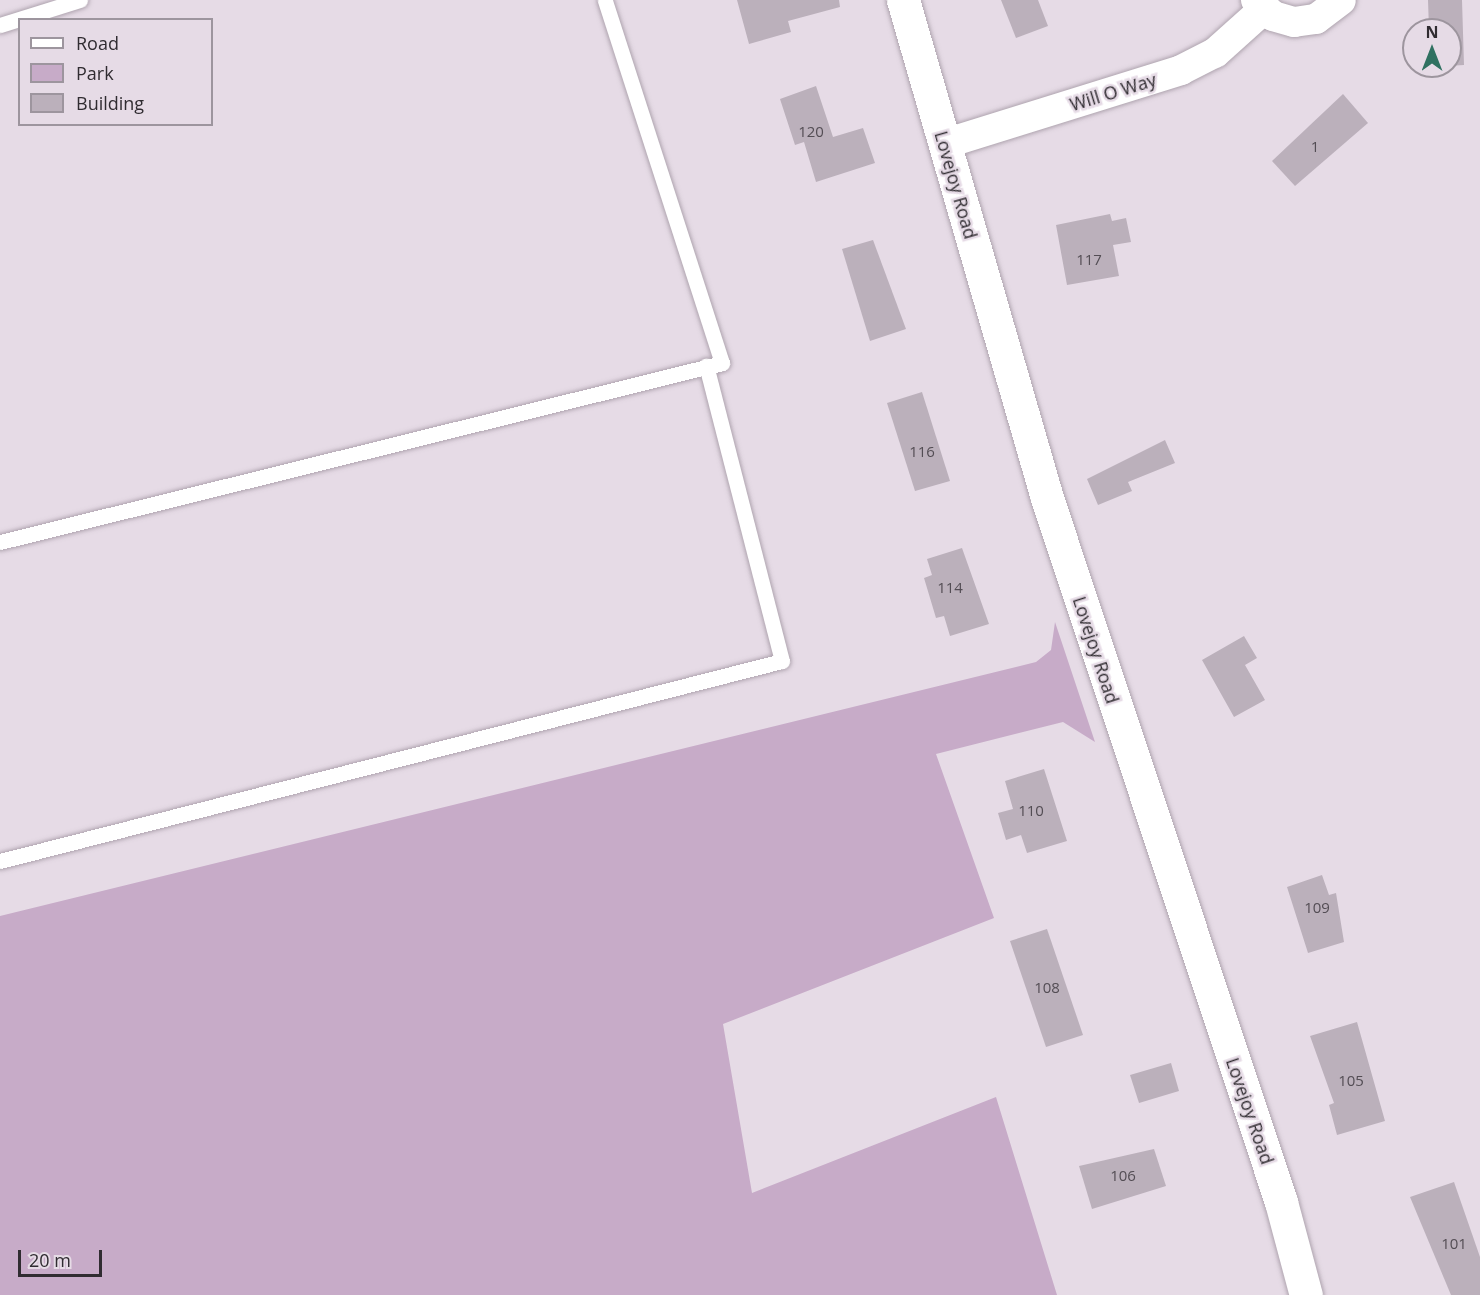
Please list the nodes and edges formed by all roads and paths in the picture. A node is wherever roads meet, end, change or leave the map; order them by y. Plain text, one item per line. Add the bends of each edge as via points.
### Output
1 (80, 0) edge
2 (605, 0) edge
3 (903, 0) edge
4 (1341, 0) edge
5 (1260, 5) edge
6 (22, 18) edge
7 (18, 19) edge
8 (0, 25) edge
9 (944, 144) junction
10 (706, 366) junction
11 (0, 542) edge
12 (0, 861) edge
13 (1306, 1295) edge

1 - 6 lane
2 - 10 lane via 722,363
3 - 9 main road, Lovejoy Road
4 - 5 street, Will O Way via 1306,22 1284,20
5 - 9 street, Will O Way via 1215,53 1181,70
7 - 8 lane
9 - 13 main road, Lovejoy Road via 1047,498 1281,1202
10 - 11 lane
10 - 12 lane via 782,662

